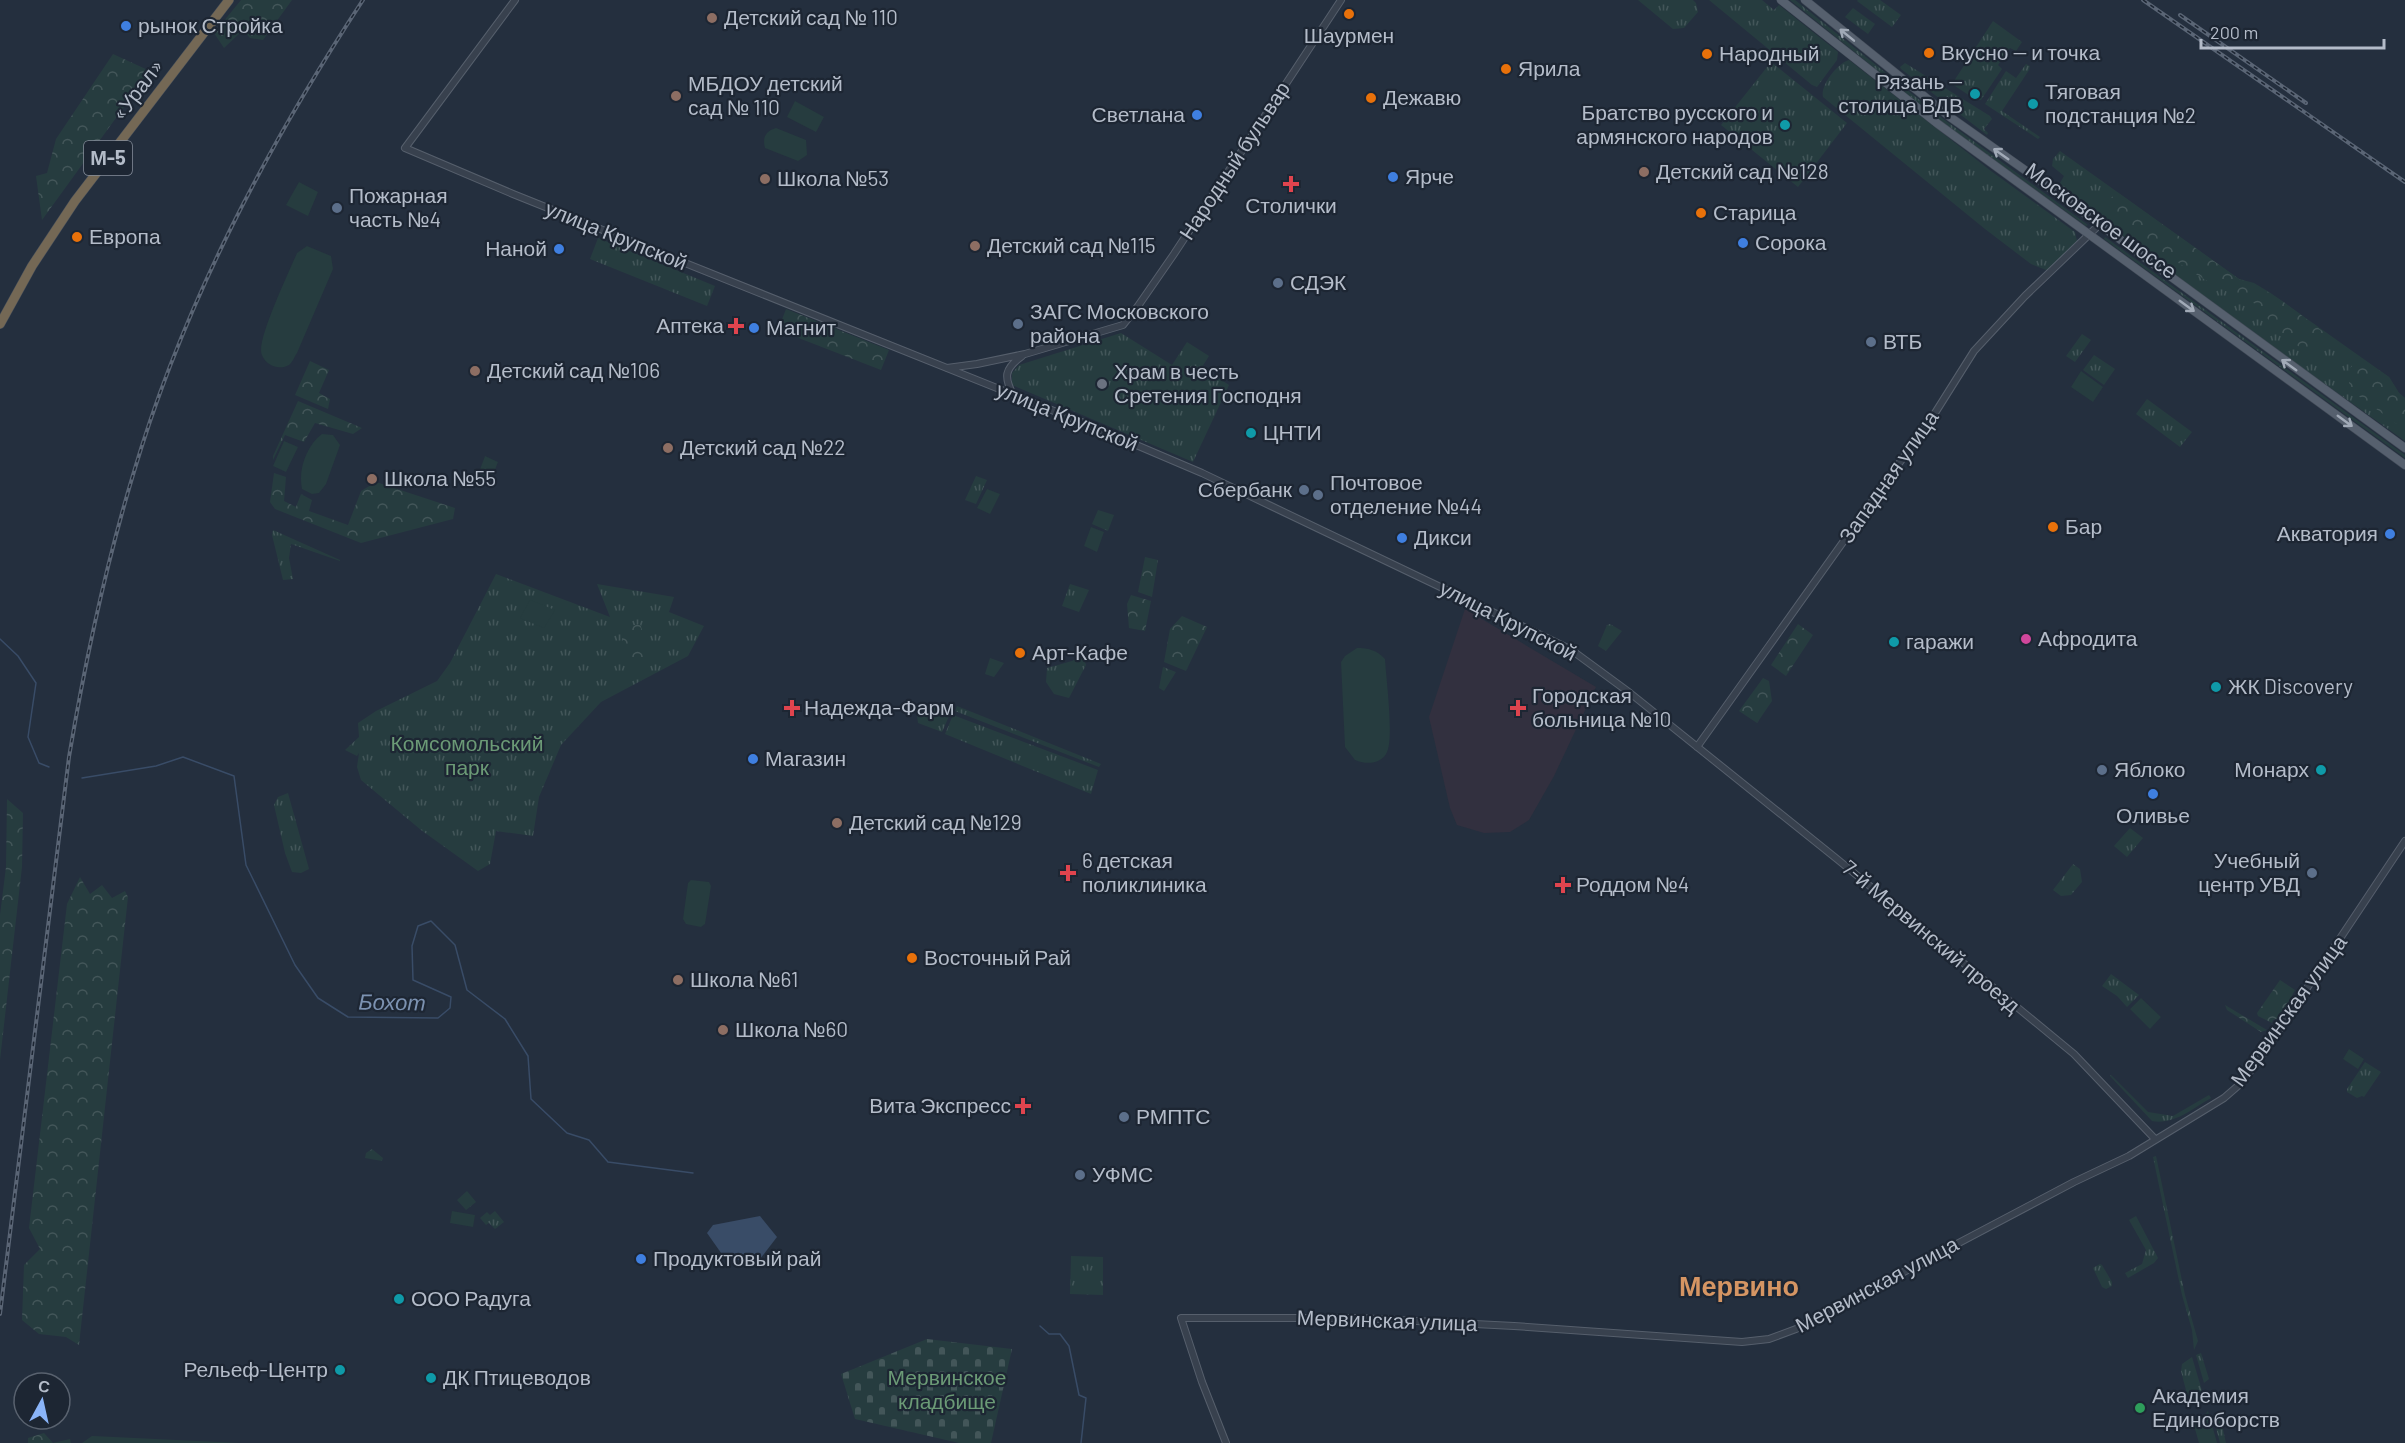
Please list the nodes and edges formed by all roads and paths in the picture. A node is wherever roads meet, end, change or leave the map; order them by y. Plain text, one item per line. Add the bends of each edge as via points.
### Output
1 (229, 0) edge
2 (515, 0) edge
3 (1341, 0) edge
4 (1781, 0) edge
5 (1805, 0) edge
6 (2100, 225) junction
7 (2089, 235) junction
8 (0, 324) edge
9 (1025, 354) junction
10 (977, 364) junction
11 (946, 368) junction
12 (976, 380) junction
13 (1014, 396) junction
14 (2405, 448) edge
15 (2405, 465) edge
16 (1697, 747) junction
17 (2405, 841) edge
18 (2155, 1139) junction
19 (1226, 1443) edge

1 - 8 highway, «Урал» / М-5 via 75,201
2 - 11 street, улица Крупской via 405,148
3 - 9 street, Народный бульвар via 1123,325
4 - 7 main road, Московское шоссе via 1938,124
6 -> 5 main road, Московское шоссе via 1950,117
6 - 7 street, Западная улица
14 -> 6 main road, Московское шоссе
7 -> 15 main road, Московское шоссе
7 - 16 street, Западная улица via 1978,346 1935,413
9 - 10 street, Народный бульвар
9 - 13 street via 1007,372
10 - 11 street, Народный бульвар
10 - 12 street via 970,373
11 - 12 street, улица Крупской
12 - 13 street, улица Крупской
13 - 16 street, улица Крупской via 1202,473 1558,642
16 - 18 street, 7-й Мервинский проезд via 2074,1054
17 - 18 street, Мервинская улица via 2248,1075 2224,1098
18 - 19 street, Мервинская улица via 1796,1329 1769,1339 1742,1342 1358,1318 1182,1318

